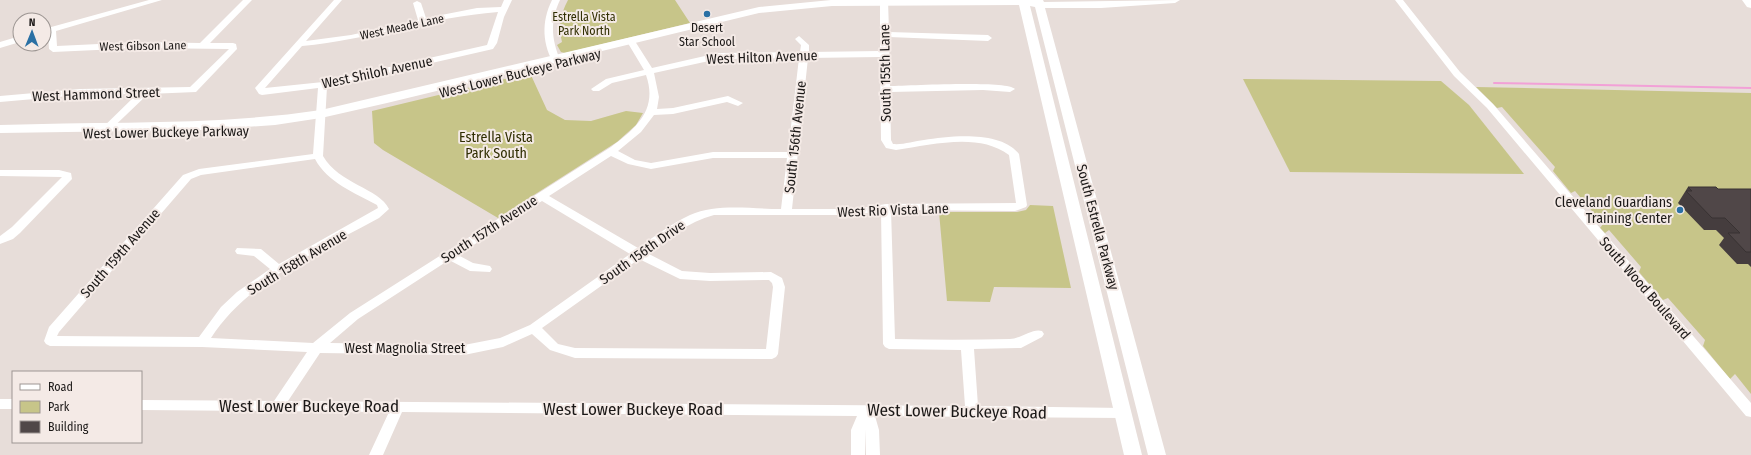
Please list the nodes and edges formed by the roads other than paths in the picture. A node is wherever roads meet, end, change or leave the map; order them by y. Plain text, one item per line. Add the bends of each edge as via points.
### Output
1 (158, 0) edge
2 (248, 0) edge
3 (338, 0) edge
4 (508, 0) edge
5 (556, 0) edge
6 (1175, 0) edge
7 (1399, 0) edge
8 (1747, 0) edge
9 (417, 3) dead end
10 (884, 3) edge
11 (1030, 3) edge
12 (1751, 4) edge
13 (503, 9) junction
14 (423, 22) junction
15 (52, 30) edge
16 (884, 34) junction
17 (988, 38) dead end
18 (799, 39) dead end
19 (12, 41) edge
20 (632, 43) junction
21 (0, 44) edge
22 (300, 44) junction
23 (52, 45) edge
24 (203, 45) junction
25 (804, 54) junction
26 (885, 54) junction
27 (556, 61) junction
28 (648, 72) junction
29 (323, 84) junction
30 (596, 89) dead end
31 (885, 89) junction
32 (1010, 89) dead end
33 (193, 90) joint
34 (145, 91) junction
35 (0, 99) edge
36 (738, 103) dead end
37 (650, 112) junction
38 (321, 117) junction
39 (0, 129) edge
40 (104, 131) junction
41 (0, 137) edge
42 (611, 152) junction
43 (793, 155) junction
44 (318, 156) junction
45 (0, 173) edge
46 (542, 196) junction
47 (1022, 205) joint
48 (886, 207) junction
49 (786, 213) junction
50 (4, 238) edge
51 (241, 251) dead end
52 (639, 254) junction
53 (449, 255) junction
54 (486, 269) dead end
55 (279, 270) junction
56 (534, 328) junction
57 (1038, 334) dead end
58 (50, 341) joint
59 (202, 342) junction
60 (967, 345) junction
61 (316, 348) junction
62 (0, 404) edge
63 (12, 404) edge
64 (142, 405) edge
65 (278, 406) junction
66 (398, 407) junction
67 (866, 410) junction
68 (972, 411) junction
69 (1751, 412) edge
70 (1124, 413) junction
71 (1147, 413) junction
72 (376, 455) edge
73 (858, 455) edge
74 (873, 455) edge
75 (1133, 455) edge
76 (1157, 455) edge

1 - 15 street
2 - 24 street
3 - 22 street
4 - 13 street
5 - 27 street via 549,14 547,27 549,43
6 - 11 main road, West Lower Buckeye Parkway via 1128,4
7 - 69 street, South Wood Boulevard via 1457,74 1490,106
8 - 12 main road
9 - 14 street
10 - 11 main road, West Lower Buckeye Parkway
10 - 16 street, South 155th Lane
10 - 20 main road, West Lower Buckeye Parkway via 821,3 770,8
11 - 70 main road, South Estrella Parkway
11 - 71 main road, South Estrella Parkway
13 - 14 street, West Meade Lane via 468,12
13 - 29 street, West Shiloh Avenue via 496,26 494,43 490,47
14 - 22 street, West Meade Lane via 331,42
16 - 17 street
16 - 26 street, South 155th Lane
18 - 25 street, South 156th Avenue via 805,44
19 - 21 street
20 - 27 main road, West Lower Buckeye Parkway
20 - 28 street, South 157th Avenue
22 - 29 street, West Shiloh Avenue via 260,88 262,92
23 - 24 street, West Gibson Lane via 53,49
24 - 33 street, West Gibson Lane via 232,46 233,49
25 - 26 street, West Hilton Avenue
25 - 28 street, West Hilton Avenue via 718,56
25 - 43 street, South 156th Avenue
26 - 31 street, South 155th Lane
27 - 38 main road, West Lower Buckeye Parkway
28 - 30 street, West Hilton Avenue via 609,81
28 - 37 street, South 157th Avenue via 655,91
29 - 38 street
31 - 32 street
31 - 47 street, South 155th Lane via 886,140 890,146 971,140 993,143 1010,149 1014,154
33 - 34 street, West Hammond Street
34 - 35 street, West Hammond Street via 80,92
34 - 40 street
36 - 37 street via 728,99 673,111
37 - 42 street, South 157th Avenue via 636,132
38 - 40 main road, West Lower Buckeye Parkway via 278,128 218,134
38 - 44 street
39 - 40 main road, West Lower Buckeye Parkway
40 - 41 main road, West Lower Buckeye Parkway
42 - 43 street via 632,162 651,166 713,155
42 - 46 street, South 157th Avenue
43 - 49 street, South 156th Avenue
44 - 55 street, South 158th Avenue via 320,163 329,172 381,203 384,209
44 - 58 street, South 159th Avenue via 199,172 187,177 53,330
45 - 50 street via 67,175 67,179
46 - 52 street
46 - 53 street, South 157th Avenue
47 - 48 street, West Rio Vista Lane via 1015,208
48 - 49 street, West Rio Vista Lane via 855,212
48 - 60 street via 890,344
49 - 52 street, South 156th Drive via 714,212 695,217 677,226
51 - 55 street via 257,252
52 - 56 street, South 156th Drive
52 - 56 street via 680,275 771,276 778,281 772,354 575,353 554,347
53 - 54 street via 470,267
53 - 61 street, South 157th Avenue via 354,316
55 - 59 street, South 158th Avenue via 249,289 224,311
56 - 61 street, West Magnolia Street via 503,342 464,350
57 - 60 street via 1021,343
58 - 59 street, West Magnolia Street
59 - 61 street, West Magnolia Street
60 - 68 street
61 - 65 street, South 157th Avenue
62 - 63 street
64 - 65 street, West Lower Buckeye Road
65 - 66 street, West Lower Buckeye Road
66 - 67 street, West Lower Buckeye Road
66 - 72 street
67 - 68 street, West Lower Buckeye Road
67 - 73 street via 858,430
67 - 74 street via 872,430
68 - 70 street, West Lower Buckeye Road
70 - 71 main road
70 - 75 main road, South Estrella Parkway
71 - 76 main road, South Estrella Parkway

